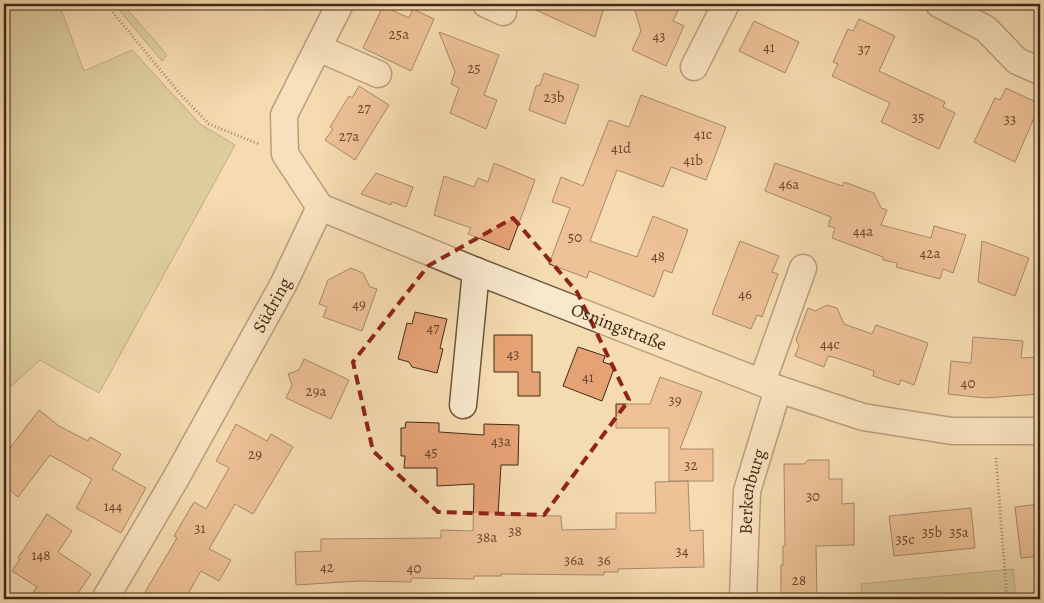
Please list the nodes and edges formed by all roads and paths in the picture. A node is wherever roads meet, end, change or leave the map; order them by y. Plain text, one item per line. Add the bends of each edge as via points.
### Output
1 (106, 4) edge
2 (340, 4) edge
3 (726, 4) edge
4 (939, 4) edge
5 (318, 48) junction
6 (694, 67) dead end
7 (1040, 71) edge
8 (378, 74) dead end
9 (285, 154) junction
10 (320, 208) junction
11 (803, 268) dead end
12 (476, 271) junction
13 (770, 386) junction
14 (463, 405) dead end
15 (1040, 431) edge
16 (993, 432) junction
17 (105, 599) edge
18 (743, 599) edge
19 (1007, 599) edge

1 - 9 path via 209,124
2 - 5 street
3 - 6 street
4 - 7 street via 986,29 1017,61
5 - 8 street
5 - 9 street via 284,115
9 - 10 street
10 - 12 street, Osningstraße
10 - 17 street, Südring via 283,285
11 - 13 street
12 - 13 street, Osningstraße
12 - 14 street
13 - 16 street, Osningstraße via 862,417 952,431
13 - 18 street, Berkenburg via 748,490
15 - 16 street, Osningstraße
16 - 19 path

